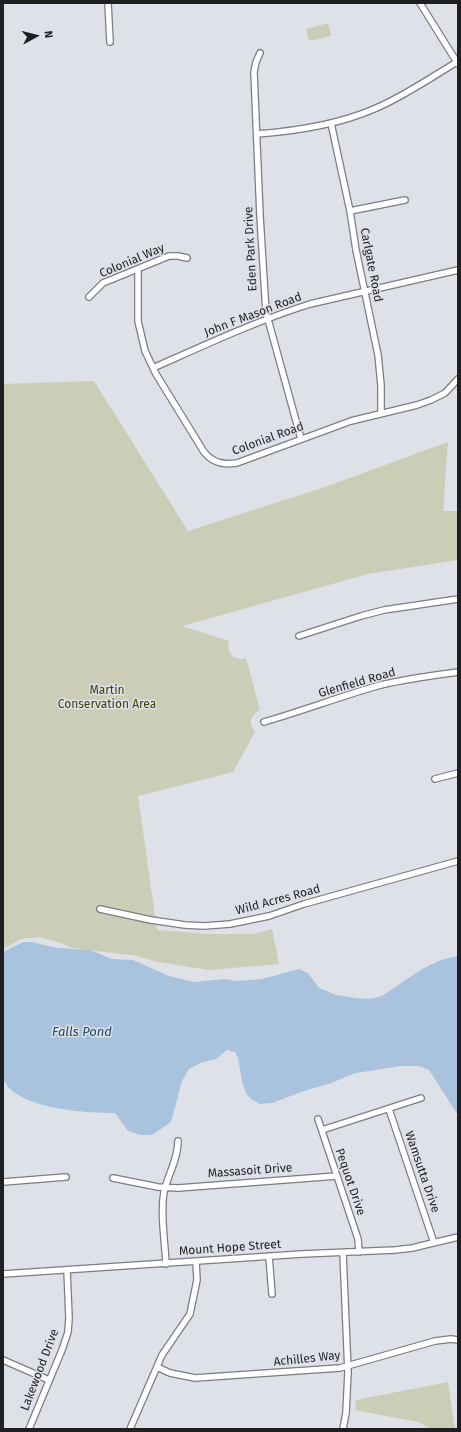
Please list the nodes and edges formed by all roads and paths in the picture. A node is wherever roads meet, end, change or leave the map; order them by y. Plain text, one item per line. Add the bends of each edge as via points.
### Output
1 (108, 3) edge
2 (420, 3) edge
3 (110, 42) dead end
4 (260, 53) dead end
5 (457, 63) edge
6 (331, 123) junction
7 (257, 134) junction
8 (406, 200) dead end
9 (350, 211) junction
10 (187, 258) dead end
11 (138, 269) junction
12 (458, 270) edge
13 (364, 291) junction
14 (89, 297) dead end
15 (267, 319) junction
16 (153, 368) junction
17 (458, 379) edge
18 (382, 413) junction
19 (302, 439) junction
20 (458, 599) edge
21 (299, 636) dead end
22 (458, 672) edge
23 (264, 722) dead end
24 (458, 773) edge
25 (435, 779) dead end
26 (458, 861) edge
27 (100, 909) dead end
28 (421, 1098) dead end
29 (389, 1109) junction
30 (318, 1119) dead end
31 (322, 1130) junction
32 (178, 1141) dead end
33 (337, 1176) junction
34 (66, 1177) dead end
35 (113, 1178) dead end
36 (3, 1182) edge
37 (166, 1187) junction
38 (458, 1237) edge
39 (434, 1243) junction
40 (360, 1252) junction
41 (343, 1253) junction
42 (269, 1256) junction
43 (196, 1262) junction
44 (166, 1264) junction
45 (67, 1270) junction
46 (3, 1274) edge
47 (272, 1294) dead end
48 (458, 1340) edge
49 (3, 1360) edge
50 (348, 1365) junction
51 (156, 1366) junction
52 (49, 1380) junction
53 (29, 1429) edge
54 (130, 1429) edge
55 (343, 1429) edge

1 - 3 street
2 - 5 street
4 - 7 street, Eden Park Drive via 254,72
5 - 6 street via 380,107
6 - 7 street via 300,130
6 - 9 street, Carlgate Road
7 - 15 street, Eden Park Drive via 261,247
8 - 9 street
9 - 13 street, Carlgate Road
10 - 11 street, Colonial Way via 169,256
11 - 14 street, Colonial Way via 103,283
11 - 16 street, Colonial Road via 139,328
12 - 13 street, John F Mason Road
13 - 15 street, John F Mason Road via 310,304
13 - 18 street, Carlgate Road via 378,355
15 - 16 street, John F Mason Road
15 - 19 street, Eden Park Drive
16 - 19 street, Colonial Road via 204,452 212,460 222,464 237,463
17 - 18 street, Colonial Road via 445,392 431,400
18 - 19 street, Colonial Road
20 - 21 street via 384,610
22 - 23 street, Glenfield Road via 399,681
24 - 25 street
26 - 27 street, Wild Acres Road via 269,916 230,924 178,924
28 - 29 street
29 - 31 street
29 - 39 street, Wamsutta Drive
30 - 31 street, Pequot Drive
31 - 33 street, Pequot Drive
32 - 37 street via 178,1150
33 - 37 street, Massasoit Drive
33 - 40 street, Pequot Drive
34 - 36 street
35 - 37 street, Massasoit Drive
37 - 44 street via 163,1211
38 - 39 street, Mount Hope Street
39 - 40 street, Mount Hope Street via 412,1248
40 - 41 street, Mount Hope Street
41 - 42 street, Mount Hope Street
41 - 50 street
42 - 43 street, Mount Hope Street
42 - 47 street
43 - 44 street, Mount Hope Street
43 - 51 street via 197,1280 190,1314
44 - 45 street, Mount Hope Street
45 - 46 street, Mount Hope Street
45 - 52 street, Lakewood Drive via 70,1318 68,1332
48 - 50 street, Achilles Way via 435,1341
49 - 52 street
50 - 51 street, Achilles Way via 325,1369 195,1378 170,1373
50 - 55 street via 348,1392
51 - 54 street
52 - 53 street, Lakewood Drive

